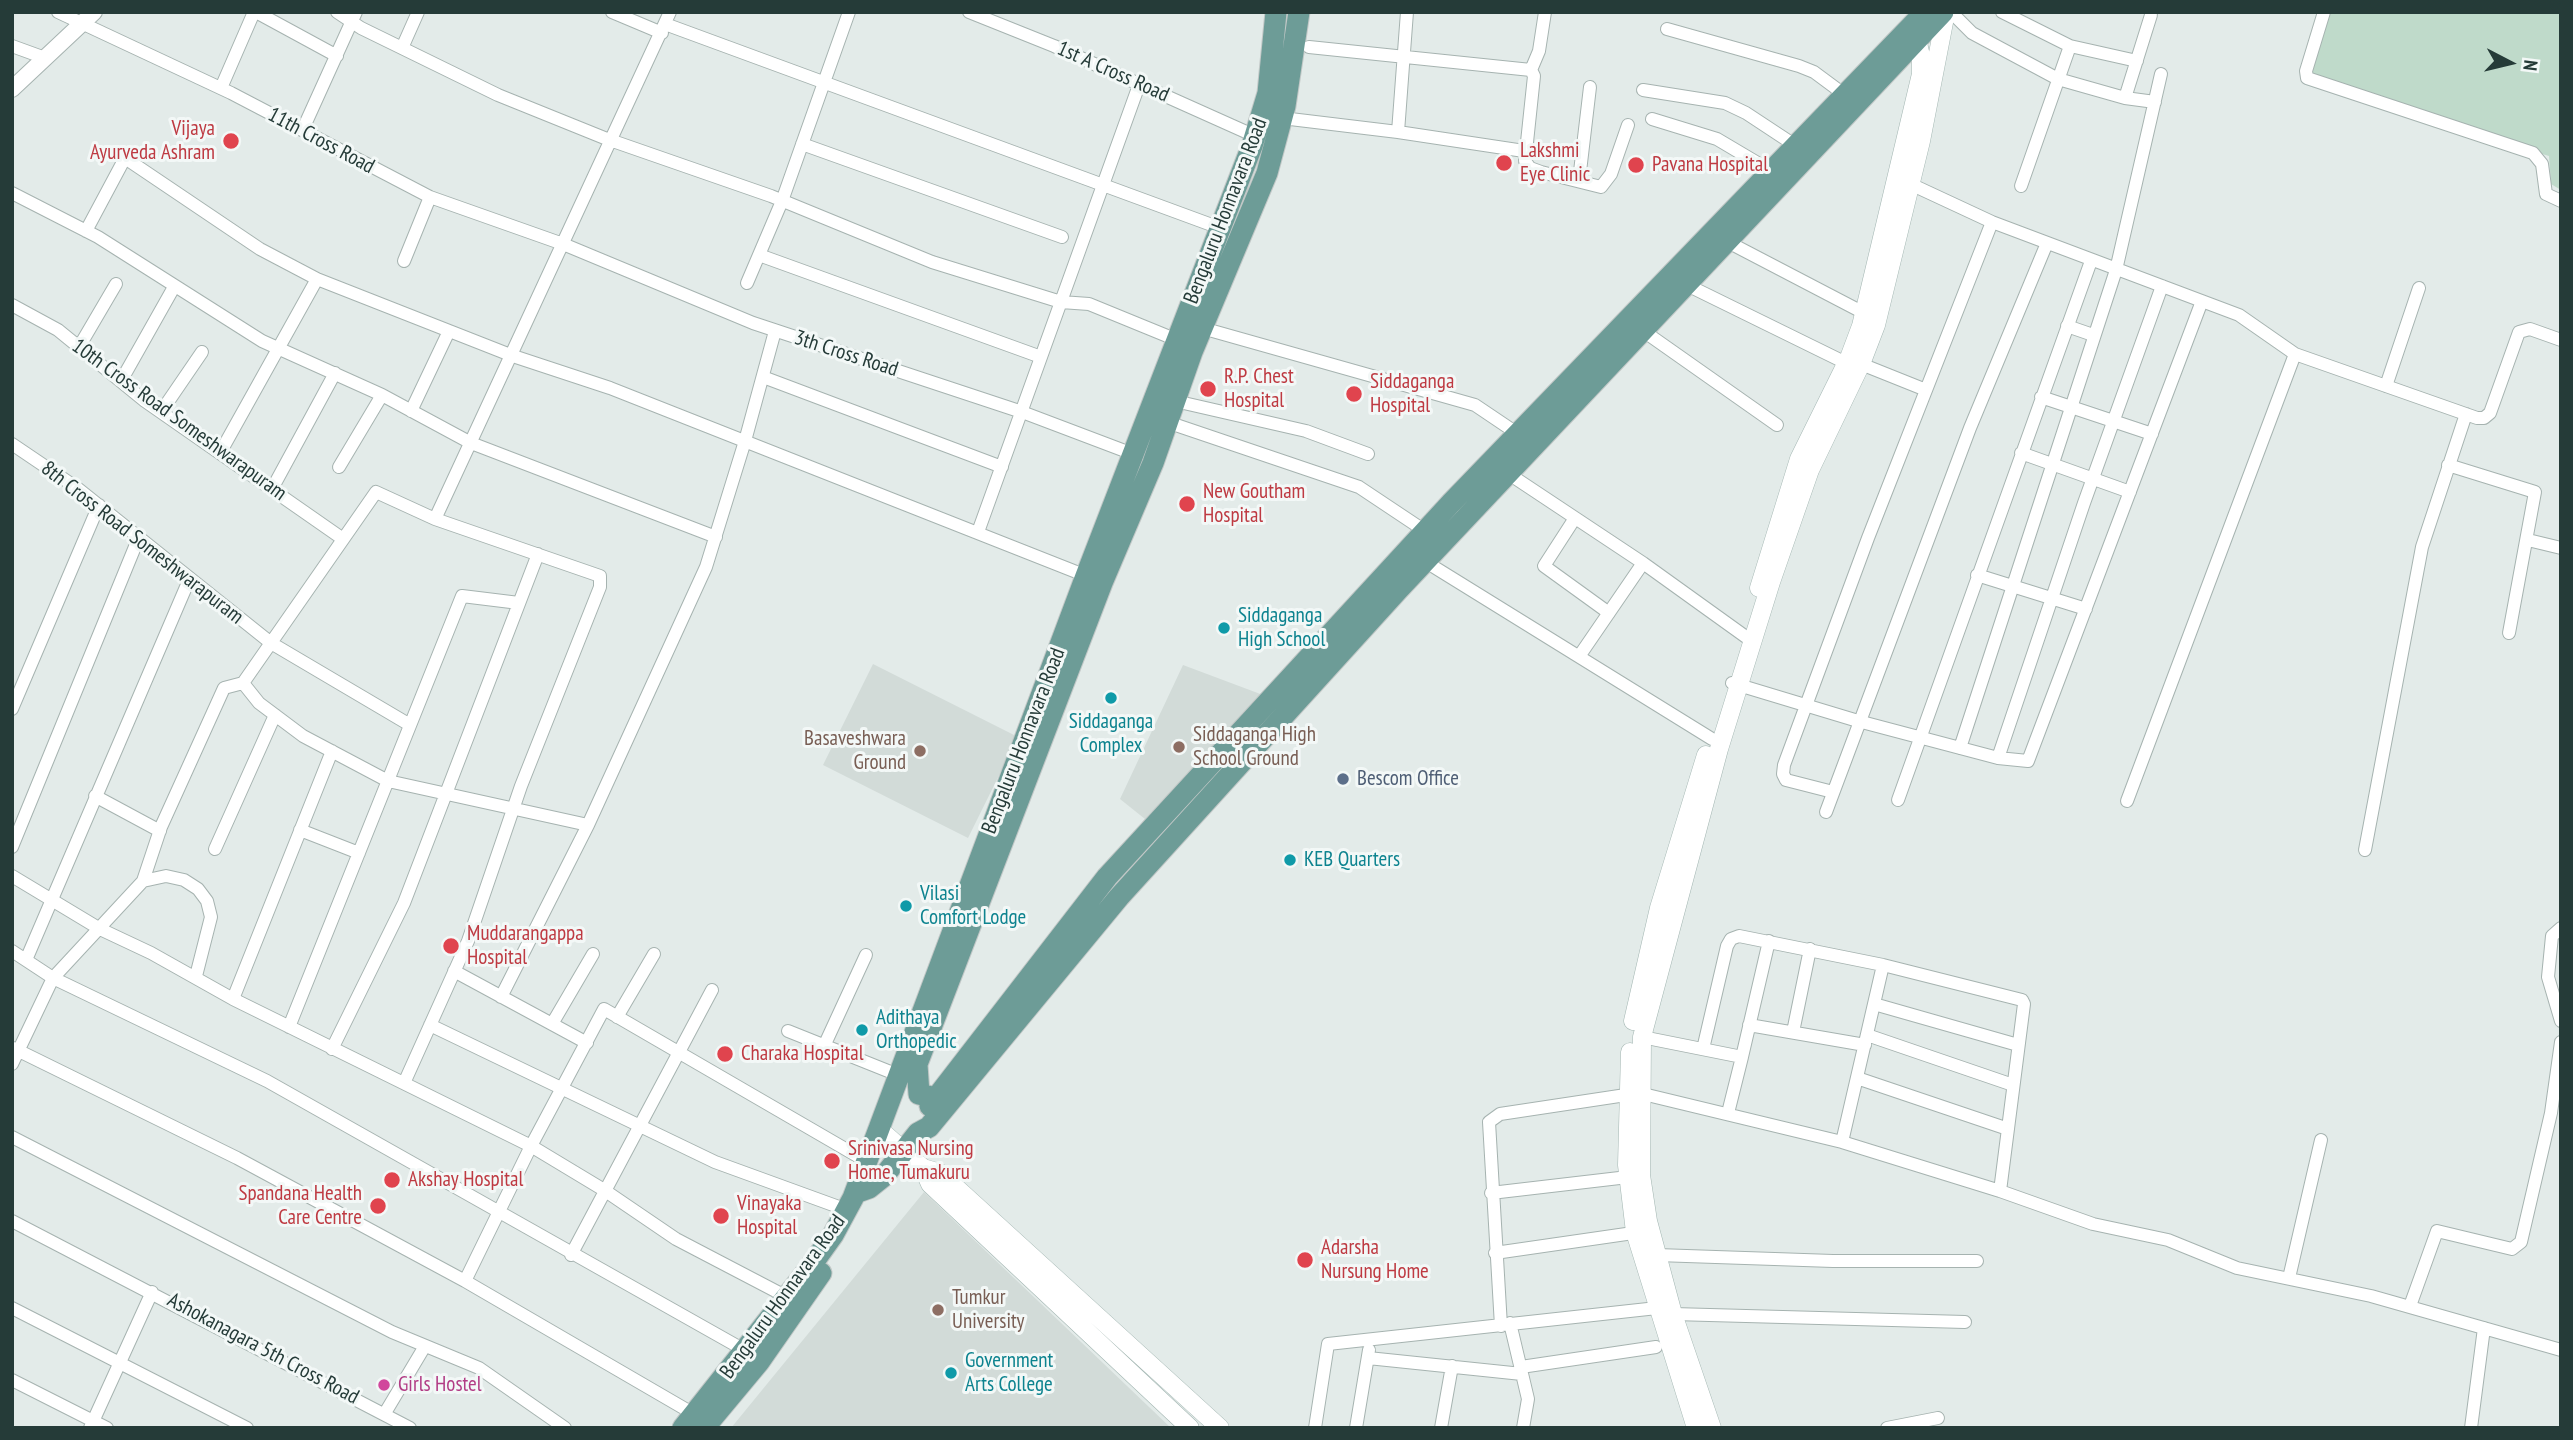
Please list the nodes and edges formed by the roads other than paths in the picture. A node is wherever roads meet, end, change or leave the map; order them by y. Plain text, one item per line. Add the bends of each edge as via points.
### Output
1 (58, 12) edge
2 (255, 12) edge
3 (337, 12) edge
4 (418, 12) edge
5 (612, 12) edge
6 (849, 12) edge
7 (969, 12) edge
8 (1276, 12) edge
9 (1298, 12) edge
10 (1407, 12) edge
11 (1545, 12) edge
12 (1947, 12) edge
13 (2002, 12) edge
14 (2324, 12) edge
15 (2151, 15) dead end
16 (354, 17) edge
17 (90, 18) edge
18 (666, 23) edge
19 (1919, 25) edge
20 (1667, 29) dead end
21 (12, 46) edge
22 (2070, 46) junction
23 (1310, 47) dead end
24 (402, 48) junction
25 (1405, 55) junction
26 (337, 56) junction
27 (45, 58) junction
28 (2137, 61) junction
29 (1531, 70) junction
30 (2161, 74) dead end
31 (2058, 79) junction
32 (823, 83) junction
33 (1139, 85) junction
34 (1590, 87) dead end
35 (220, 88) junction
36 (12, 89) edge
37 (1643, 90) dead end
38 (1845, 94) junction
39 (2125, 98) junction
40 (2155, 102) junction
41 (1282, 118) junction
42 (1652, 119) dead end
43 (1628, 125) dead end
44 (303, 129) junction
45 (1398, 131) junction
46 (1255, 136) junction
47 (612, 141) junction
48 (802, 144) junction
49 (1796, 146) junction
50 (1524, 151) junction
51 (1771, 172) junction
52 (1579, 180) junction
53 (1903, 181) junction
54 (1103, 185) junction
55 (2021, 186) dead end
56 (12, 193) edge
57 (430, 197) junction
58 (782, 201) junction
59 (2561, 201) edge
60 (1992, 222) junction
61 (1220, 228) junction
62 (86, 231) junction
63 (1062, 237) dead end
64 (1720, 237) junction
65 (2047, 243) junction
66 (563, 244) junction
67 (759, 255) junction
68 (404, 261) dead end
69 (2091, 261) junction
70 (2116, 270) junction
71 (317, 279) junction
72 (747, 283) dead end
73 (116, 284) dead end
74 (1685, 284) junction
75 (2162, 286) junction
76 (174, 287) junction
77 (2419, 288) dead end
78 (2202, 301) junction
79 (1061, 302) junction
80 (12, 305) edge
81 (1864, 313) junction
82 (2067, 326) junction
83 (1202, 328) junction
84 (1642, 330) junction
85 (449, 331) junction
86 (775, 331) junction
87 (2093, 335) junction
88 (1177, 340) junction
89 (2561, 340) edge
90 (79, 347) junction
91 (280, 348) junction
92 (202, 352) dead end
93 (2295, 354) junction
94 (513, 356) junction
95 (1041, 357) junction
96 (1854, 363) junction
97 (335, 373) junction
98 (763, 377) junction
99 (121, 382) junction
100 (2386, 386) junction
101 (1926, 390) junction
102 (382, 395) junction
103 (2041, 397) junction
104 (1175, 401) junction
105 (2071, 407) junction
106 (411, 411) junction
107 (161, 412) junction
108 (1021, 412) junction
109 (2466, 414) junction
110 (2114, 421) junction
111 (1167, 422) junction
112 (1777, 425) dead end
113 (2152, 434) junction
114 (1526, 440) junction
115 (745, 441) junction
116 (471, 443) junction
117 (13, 447) edge
118 (220, 453) junction
119 (2021, 453) junction
120 (1133, 454) junction
121 (1368, 454) dead end
122 (2053, 464) junction
123 (2448, 465) junction
124 (339, 467) dead end
125 (1002, 467) junction
126 (1509, 474) junction
127 (2093, 478) junction
128 (272, 489) junction
129 (2130, 492) junction
130 (99, 505) junction
131 (1575, 517) junction
132 (435, 519) junction
133 (1425, 531) junction
134 (978, 532) junction
135 (139, 537) junction
136 (716, 537) junction
137 (343, 539) junction
138 (2528, 540) junction
139 (2561, 548) edge
140 (538, 554) junction
141 (1426, 562) junction
142 (1643, 563) junction
143 (1977, 575) junction
144 (1094, 579) junction
145 (189, 580) junction
146 (2014, 589) junction
147 (2053, 598) junction
148 (519, 603) junction
149 (2086, 609) junction
150 (1609, 613) junction
151 (2509, 633) dead end
152 (1746, 637) junction
153 (271, 643) junction
154 (1580, 655) junction
155 (243, 683) junction
156 (1735, 684) junction
157 (1804, 705) junction
158 (12, 709) edge
159 (275, 715) junction
160 (1858, 721) junction
161 (411, 725) junction
162 (1920, 737) junction
163 (1712, 739) junction
164 (1960, 748) junction
165 (332, 751) junction
166 (1998, 758) junction
167 (388, 781) junction
168 (1833, 792) junction
169 (445, 794) junction
170 (95, 796) junction
171 (1898, 800) dead end
172 (2127, 801) dead end
173 (514, 808) junction
174 (1826, 812) dead end
175 (587, 825) junction
176 (300, 830) junction
177 (160, 831) junction
178 (12, 847) edge
179 (215, 849) dead end
180 (2365, 850) dead end
181 (359, 853) junction
182 (12, 876) edge
183 (143, 881) junction
184 (51, 901) junction
185 (2561, 928) edge
186 (100, 929) junction
187 (1769, 941) junction
188 (1810, 949) junction
189 (12, 951) edge
190 (593, 954) dead end
191 (654, 954) dead end
192 (866, 955) dead end
193 (26, 960) junction
194 (1883, 965) junction
195 (454, 971) junction
196 (196, 976) junction
197 (52, 978) junction
198 (712, 990) dead end
199 (501, 997) junction
200 (233, 999) junction
201 (1874, 1004) junction
202 (617, 1017) junction
203 (2561, 1021) edge
204 (552, 1024) junction
205 (1749, 1024) junction
206 (430, 1025) junction
207 (289, 1027) junction
208 (788, 1031) dead end
209 (1793, 1032) junction
210 (1642, 1037) junction
211 (1866, 1040) junction
212 (2561, 1042) edge
213 (587, 1043) junction
214 (825, 1044) junction
215 (2018, 1045) junction
216 (15, 1048) edge
217 (332, 1049) junction
218 (1703, 1049) junction
219 (679, 1051) junction
220 (1742, 1057) junction
221 (12, 1064) edge
222 (917, 1065) junction
223 (898, 1075) junction
224 (1857, 1078) junction
225 (405, 1081) junction
226 (2013, 1085) junction
227 (564, 1089) junction
228 (1633, 1093) junction
229 (936, 1098) junction
230 (1728, 1114) junction
231 (640, 1125) junction
232 (2008, 1129) junction
233 (918, 1133) junction
234 (12, 1137) edge
235 (891, 1139) junction
236 (2321, 1140) dead end
237 (1842, 1142) junction
238 (531, 1146) junction
239 (866, 1161) junction
240 (923, 1168) junction
241 (1628, 1177) junction
242 (604, 1190) junction
243 (2000, 1191) junction
244 (1492, 1193) junction
245 (857, 1197) junction
246 (499, 1215) junction
247 (12, 1221) edge
248 (1643, 1231) junction
249 (1495, 1253) junction
250 (571, 1255) junction
251 (1657, 1255) junction
252 (1977, 1261) dead end
253 (2290, 1278) junction
254 (465, 1281) junction
255 (152, 1292) junction
256 (788, 1297) junction
257 (2410, 1306) junction
258 (12, 1308) edge
259 (1665, 1311) junction
260 (1965, 1322) dead end
261 (1506, 1324) junction
262 (2484, 1328) junction
263 (1371, 1340) junction
264 (425, 1346) junction
265 (1656, 1347) dead end
266 (2561, 1350) edge
267 (746, 1351) junction
268 (1368, 1358) junction
269 (120, 1361) junction
270 (1452, 1366) junction
271 (1521, 1370) junction
272 (12, 1380) edge
273 (385, 1413) junction
274 (1938, 1418) dead end
275 (92, 1423) edge
276 (697, 1423) edge
277 (107, 1428) edge
278 (247, 1428) edge
279 (410, 1428) edge
280 (565, 1428) edge
281 (1190, 1428) edge
282 (1220, 1428) edge
283 (1315, 1428) edge
284 (1356, 1428) edge
285 (1441, 1428) edge
286 (1523, 1428) edge
287 (1696, 1428) edge
288 (1712, 1428) edge
289 (1887, 1428) edge
290 (2471, 1428) edge

1 - 17 street, 11th Cross Road
2 - 26 street
2 - 35 street
3 - 16 street
4 - 24 street
5 - 18 street
6 - 32 street
7 - 33 street, 1st A Cross Road
8 - 46 main road, Bengaluru Honnavara Road via 1268,93
9 - 41 main road, Bengaluru Honnavara Road
10 - 25 street
11 - 29 street
12 - 19 main road
12 - 31 street via 1972,33
12 - 53 main road
13 - 22 street
14 - 59 street via 2307,78 2533,152 2542,164 2546,194
15 - 28 street
16 - 24 street
16 - 26 street
17 - 27 street
17 - 35 street, 11th Cross Road
18 - 32 street
18 - 47 street
19 - 38 main road
19 - 53 main road via 1920,74
19 - 64 main road
20 - 38 street via 1799,66
21 - 27 street
22 - 28 street
22 - 31 street
23 - 25 street
24 - 47 street via 498,95
25 - 29 street
25 - 45 street
26 - 44 street
27 - 36 street
28 - 39 street
29 - 50 street via 1534,76
30 - 40 street
31 - 39 street
31 - 55 street
32 - 48 street
32 - 54 street
33 - 46 street, 1st A Cross Road
33 - 54 street
34 - 52 street
35 - 44 street, 11th Cross Road
37 - 49 street via 1726,103
38 - 49 main road
39 - 40 street
40 - 70 street
41 - 45 street
41 - 83 main road, Bengaluru Honnavara Road via 1267,173
42 - 51 street via 1717,139
43 - 52 street via 1611,174 1601,187
44 - 57 street, 11th Cross Road
45 - 50 street
46 - 61 main road, Bengaluru Honnavara Road
47 - 58 street
47 - 66 street
48 - 58 street
48 - 63 street
49 - 51 main road
50 - 52 street via 1530,168
51 - 64 main road
53 - 60 street
53 - 81 main road
53 - 96 main road via 1875,325
54 - 61 street
54 - 79 street
56 - 62 street
57 - 66 street, 11th Cross Road
57 - 68 street
58 - 67 street
58 - 79 street via 932,262
60 - 65 street
60 - 101 street
61 - 88 main road, Bengaluru Honnavara Road
62 - 71 street via 125,158 260,249
62 - 76 street
64 - 74 main road
64 - 81 street
64 - 114 main road
65 - 69 street
65 - 160 street via 1970,428
66 - 86 street, 3th Cross Road
66 - 94 street
67 - 72 street
67 - 95 street
69 - 70 street
69 - 82 street
70 - 75 street
70 - 87 street
71 - 85 street
71 - 91 street
73 - 90 street
74 - 84 main road
74 - 96 street
75 - 78 street
75 - 110 street
76 - 91 street
76 - 99 street
77 - 100 street
78 - 93 street via 2239,315
78 - 113 street
79 - 88 street via 1089,304
79 - 95 street
80 - 90 street, 10th Cross Road Someshwarapuram
81 - 96 main road
82 - 87 street
82 - 103 street
83 - 104 main road, Bengaluru Honnavara Road
83 - 114 street via 1475,405
84 - 112 street
84 - 114 main road
85 - 94 street
85 - 106 street
86 - 98 street
86 - 108 street, 3th Cross Road
87 - 105 street
88 - 120 main road, Bengaluru Honnavara Road
89 - 109 street via 2530,329 2519,332 2490,413 2484,418
90 - 99 street, 10th Cross Road Someshwarapuram
91 - 97 street
91 - 118 street
92 - 107 street
93 - 100 street
93 - 172 street
94 - 115 street
94 - 116 street
95 - 108 street
96 - 101 street
96 - 152 main road via 1810,433 1788,488
96 - 156 main road via 1798,502
97 - 102 street
97 - 128 street
98 - 115 street
98 - 125 street
99 - 107 street, 10th Cross Road Someshwarapuram
100 - 109 street
101 - 157 street
102 - 106 street
102 - 124 street
103 - 105 street
103 - 119 street
104 - 111 main road, Bengaluru Honnavara Road
104 - 121 street via 1315,434
105 - 110 street
105 - 122 street
106 - 116 street
107 - 118 street, 10th Cross Road Someshwarapuram
108 - 120 street, 3th Cross Road
108 - 125 street
109 - 123 street
110 - 113 street
110 - 127 street
111 - 133 street via 1359,487
111 - 144 main road, Bengaluru Honnavara Road
113 - 129 street
114 - 126 main road
114 - 133 main road
115 - 134 street
115 - 136 street
116 - 132 street
116 - 136 street
117 - 130 street, 8th Cross Road Someshwarapuram
118 - 128 street, 10th Cross Road Someshwarapuram
119 - 122 street
119 - 143 street
120 - 144 main road, Bengaluru Honnavara Road
122 - 127 street
122 - 146 street
123 - 138 street via 2535,492
123 - 180 street via 2419,558
125 - 134 street
126 - 131 street
126 - 141 main road
127 - 129 street
127 - 147 street
128 - 137 street, 10th Cross Road Someshwarapuram
129 - 149 street
130 - 135 street, 8th Cross Road Someshwarapuram
130 - 158 street
131 - 142 street
131 - 150 street via 1544,566
132 - 137 street via 376,492
132 - 140 street
133 - 229 main road via 1107,877
134 - 144 street
135 - 145 street, 8th Cross Road Someshwarapuram
135 - 178 street
136 - 175 street via 694,595
137 - 153 street
138 - 139 street
138 - 151 street
140 - 148 street
140 - 173 street via 591,570 600,576 600,587
141 - 154 street
141 - 233 main road via 1119,897 929,1128
142 - 150 street
142 - 152 street
143 - 146 street
143 - 162 street
144 - 222 main road, Bengaluru Honnavara Road
144 - 223 main road, Bengaluru Honnavara Road
145 - 153 street, 8th Cross Road Someshwarapuram
145 - 170 street
146 - 147 street
146 - 164 street
147 - 149 street
147 - 166 street
148 - 161 street via 462,596
148 - 169 street
149 - 166 street via 2032,755 2020,762
150 - 154 street
152 - 156 main road
153 - 155 street
153 - 161 street, 8th Cross Road Someshwarapuram
154 - 163 street
155 - 159 street
155 - 177 street via 224,688
156 - 157 street
156 - 163 main road
156 - 210 main road
157 - 160 street
157 - 168 street via 1783,774 1786,780
159 - 165 street
159 - 179 street
160 - 162 street
160 - 168 street
161 - 167 street
162 - 164 street
162 - 171 street
163 - 228 main road via 1645,960 1632,1028
164 - 166 street
165 - 167 street
165 - 176 street
167 - 169 street
167 - 181 street
168 - 174 street
169 - 173 street
169 - 217 street via 404,903
170 - 177 street
170 - 184 street
173 - 175 street
173 - 195 street
175 - 199 street
176 - 181 street
176 - 200 street
177 - 183 street
181 - 207 street
182 - 184 street
183 - 186 street
183 - 196 street via 166,876 184,880 207,901 211,917
184 - 186 street
184 - 193 street
185 - 203 street via 2552,936 2548,977
186 - 196 street
186 - 197 street
187 - 188 street
187 - 205 street
187 - 218 street via 1731,939
188 - 194 street
188 - 209 street
189 - 193 street
190 - 204 street
191 - 202 street
192 - 214 street
193 - 197 street
194 - 201 street
194 - 215 street via 2022,1000
195 - 199 street
195 - 206 street
196 - 200 street
197 - 216 street
197 - 246 street via 267,1082
198 - 219 street
199 - 204 street
200 - 207 street
201 - 211 street
201 - 215 street
202 - 213 street via 604,1009
202 - 219 street
204 - 213 street
205 - 209 street
205 - 220 street
206 - 225 street
206 - 227 street
207 - 217 street
208 - 214 street
209 - 211 street
210 - 218 street
210 - 228 main road
211 - 224 street
211 - 226 street
212 - 257 street via 2551,1113 2521,1242 2512,1249 2437,1231
213 - 227 street
214 - 223 street
215 - 226 street
216 - 221 street
216 - 254 street via 237,1158
217 - 225 street
218 - 220 street
219 - 231 street
219 - 239 street
220 - 230 street
222 - 229 main road via 919,1094
222 - 235 main road, Bengaluru Honnavara Road
223 - 235 main road, Bengaluru Honnavara Road
224 - 232 street
224 - 237 street
225 - 238 street
226 - 232 street
227 - 231 street
227 - 238 street
228 - 230 street
228 - 241 main road
228 - 244 street via 1500,1114 1489,1122 1487,1131
228 - 248 main road
229 - 233 main road via 920,1119
230 - 237 street
231 - 242 street
231 - 245 street via 737,1172
232 - 243 street
233 - 235 main road
234 - 264 street
235 - 239 main road, Bengaluru Honnavara Road
235 - 240 main road
235 - 245 main road, Bengaluru Honnavara Road
236 - 253 street
237 - 243 street
238 - 242 street
238 - 246 street
239 - 245 main road, Bengaluru Honnavara Road
240 - 281 main road via 930,1184
240 - 282 main road via 940,1173
241 - 244 street
241 - 248 main road
242 - 250 street
242 - 256 street via 684,1243
243 - 253 street via 2093,1224 2168,1240 2237,1268
244 - 249 street
245 - 256 main road, Bengaluru Honnavara Road
245 - 276 main road, Bengaluru Honnavara Road via 859,1213 800,1307
246 - 250 street
246 - 254 street
247 - 255 street, Ashokanagara 5th Cross Road
248 - 249 street
248 - 251 main road
248 - 259 main road
249 - 261 street
250 - 267 street
251 - 252 street
251 - 259 main road
253 - 257 street
254 - 276 street
255 - 269 street
255 - 273 street, Ashokanagara 5th Cross Road
256 - 267 main road, Bengaluru Honnavara Road
257 - 262 street
258 - 269 street
259 - 260 street
259 - 261 street
259 - 287 main road
259 - 288 main road
261 - 263 street
261 - 271 street
262 - 266 street
262 - 290 street
263 - 268 street
263 - 283 street via 1328,1344
264 - 273 street
264 - 280 street via 479,1368
265 - 271 street
267 - 276 main road, Bengaluru Honnavara Road
268 - 270 street
268 - 284 street
269 - 275 street
269 - 278 street
270 - 271 street
270 - 285 street
271 - 286 street via 1528,1399
272 - 275 street
273 - 279 street, Ashokanagara 5th Cross Road
274 - 289 street
275 - 277 street

